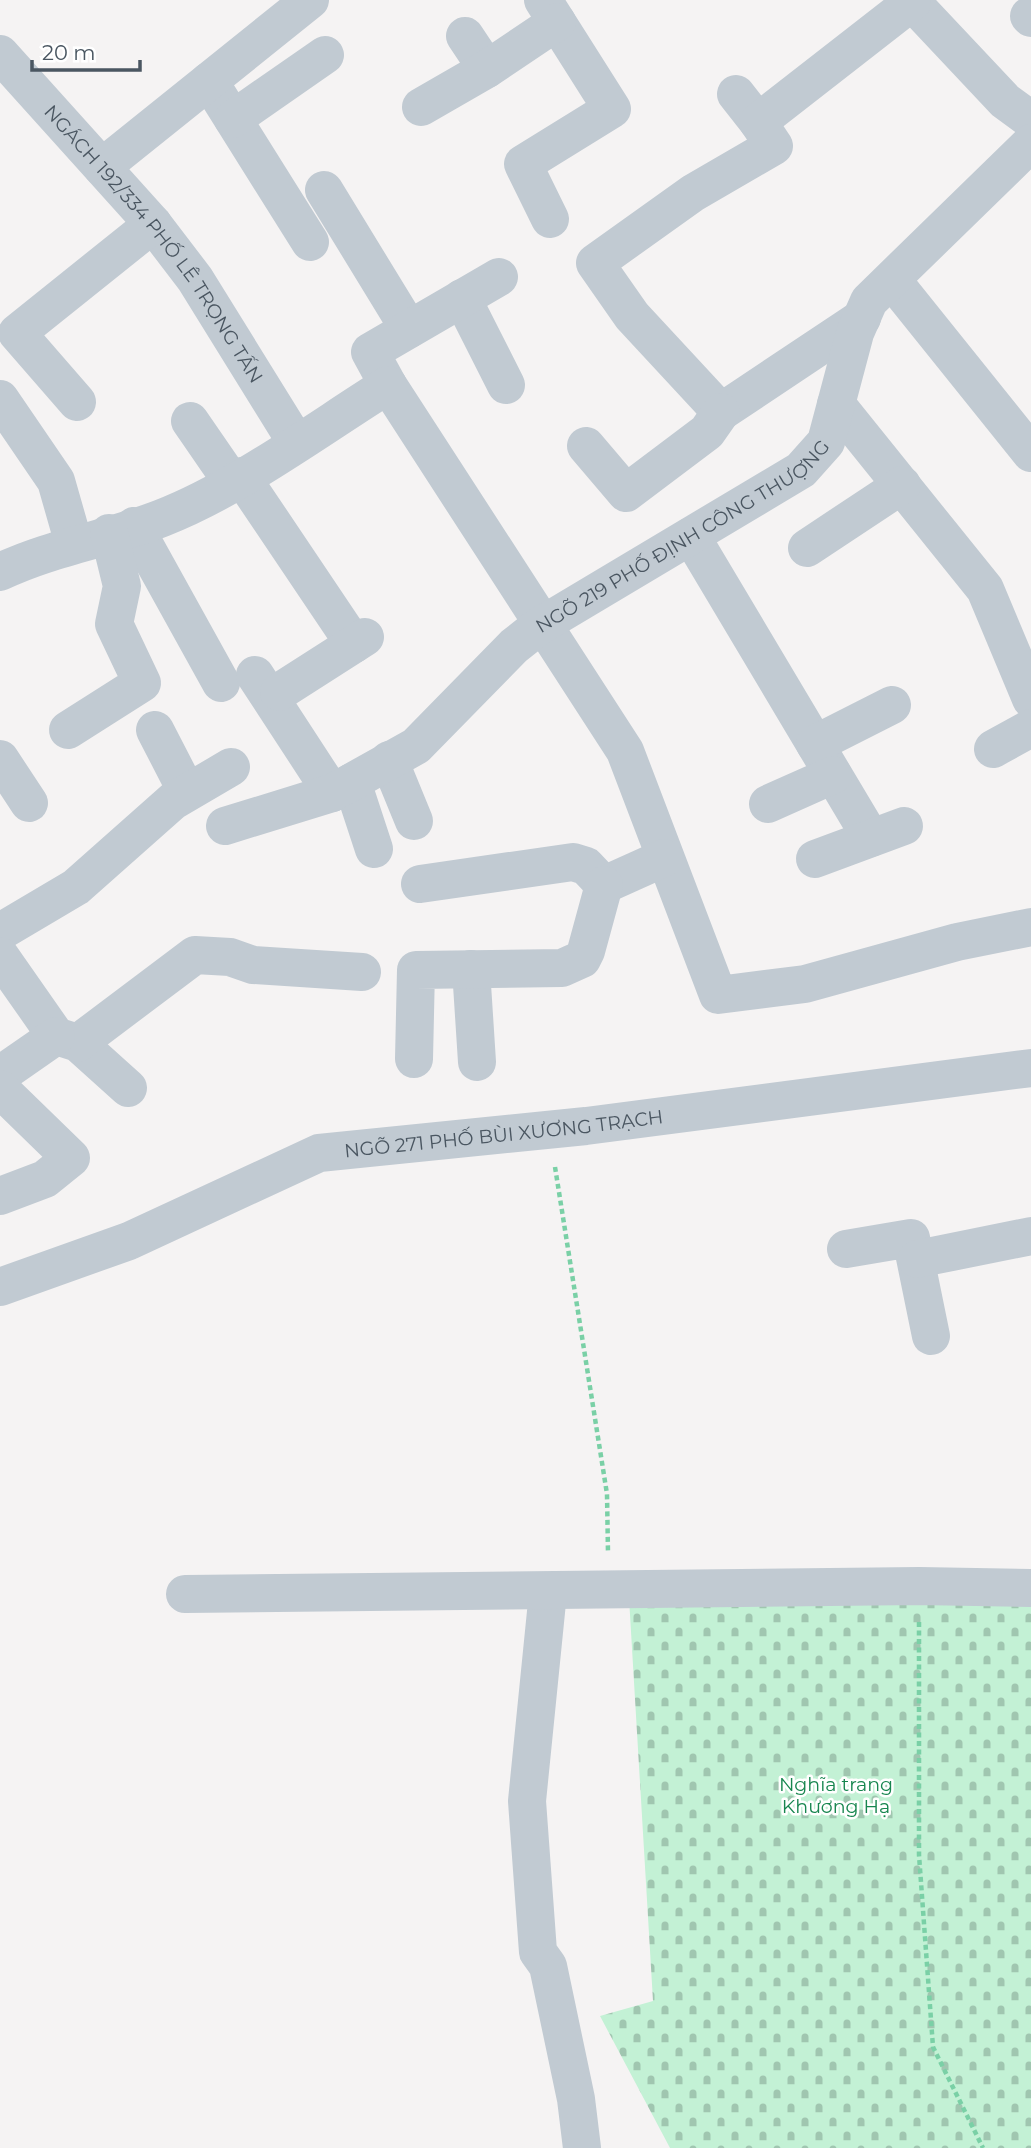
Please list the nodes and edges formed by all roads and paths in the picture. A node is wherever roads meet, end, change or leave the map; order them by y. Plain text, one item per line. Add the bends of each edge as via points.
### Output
1 (310, 0) edge
2 (911, 1) edge
3 (550, 11) edge
4 (465, 36) dead end
5 (0, 54) edge
6 (325, 55) dead end
7 (487, 69) junction
8 (209, 81) junction
9 (422, 108) dead end
10 (233, 119) junction
11 (1031, 120) edge
12 (1031, 143) edge
13 (102, 167) junction
14 (324, 190) dead end
15 (550, 219) dead end
16 (153, 225) junction
17 (310, 242) dead end
18 (499, 276) dead end
19 (892, 280) junction
20 (462, 298) junction
21 (862, 318) junction
22 (409, 328) junction
23 (506, 385) dead end
24 (388, 386) junction
25 (0, 399) edge
26 (77, 402) dead end
27 (836, 404) junction
28 (721, 412) junction
29 (190, 421) dead end
30 (1026, 437) edge
31 (296, 442) junction
32 (586, 446) dead end
33 (237, 479) junction
34 (902, 485) junction
35 (106, 534) junction
36 (691, 536) junction
37 (807, 548) dead end
38 (0, 572) edge
39 (543, 624) junction
40 (1023, 654) edge
41 (251, 683) junction
42 (1031, 699) edge
43 (892, 705) dead end
44 (1031, 728) edge
45 (68, 730) dead end
46 (155, 730) dead end
47 (993, 750) dead end
48 (0, 759) edge
49 (390, 760) junction
50 (824, 760) junction
51 (231, 767) dead end
52 (342, 787) junction
53 (187, 792) junction
54 (29, 803) dead end
55 (768, 804) dead end
56 (225, 826) dead end
57 (664, 858) junction
58 (815, 859) dead end
59 (420, 884) dead end
60 (604, 885) junction
61 (1031, 927) edge
62 (0, 932) edge
63 (0, 956) edge
64 (471, 969) junction
65 (362, 971) dead end
66 (67, 1040) junction
67 (414, 1059) dead end
68 (477, 1062) dead end
69 (1031, 1068) edge
70 (0, 1075) edge
71 (128, 1088) dead end
72 (0, 1089) edge
73 (549, 1130) junction
74 (0, 1196) edge
75 (1031, 1236) edge
76 (846, 1248) dead end
77 (917, 1259) junction
78 (0, 1287) edge
79 (931, 1336) dead end
80 (919, 1586) junction
81 (1031, 1588) edge
82 (608, 1589) junction
83 (548, 1592) junction
84 (185, 1594) dead end
85 (582, 2148) edge
86 (983, 2148) edge

1 - 8 street
2 - 11 street via 1005,101
2 - 28 street via 747,108 774,146 692,193 596,263 632,316
3 - 7 street
3 - 15 street via 612,109 523,164
4 - 7 street
5 - 13 street, NGÁCH 192/334 PHỐ LÊ TRỌNG TẤN
6 - 10 street
7 - 9 street
8 - 10 street
8 - 13 street
10 - 17 street
12 - 19 street, NGÕ 219 PHỐ ĐỊNH CÔNG THƯỢNG
13 - 16 street, NGÁCH 192/334 PHỐ LÊ TRỌNG TẤN
14 - 22 street
16 - 26 street via 17,332
16 - 31 street, NGÁCH 192/334 PHỐ LÊ TRỌNG TẤN via 195,279
18 - 20 street
19 - 21 street, NGÕ 219 PHỐ ĐỊNH CÔNG THƯỢNG via 869,301
19 - 30 street
20 - 22 street
20 - 23 street
21 - 27 street, NGÕ 219 PHỐ ĐỊNH CÔNG THƯỢNG
21 - 28 street
22 - 24 street, NGÕ 219 PHỐ ĐỊNH CÔNG THƯỢNG via 370,352
24 - 31 street
24 - 39 street, NGÕ 219 PHỐ ĐỊNH CÔNG THƯỢNG
25 - 35 street via 56,481
27 - 34 street
27 - 36 street, NGÕ 219 PHỐ ĐỊNH CÔNG THƯỢNG via 826,442 815,458
28 - 32 street via 707,432 626,493
29 - 33 street
31 - 33 street
33 - 35 street via 161,519
33 - 41 street via 359,640
34 - 37 street
34 - 40 street via 985,589
35 - 38 street via 36,554
35 - 41 street
35 - 45 street via 122,586 114,624 142,683
36 - 39 street, NGÕ 219 PHỐ ĐỊNH CÔNG THƯỢNG
36 - 50 street
39 - 49 street via 514,646 416,746
39 - 57 street via 625,751
40 - 42 street
41 - 52 street
43 - 50 street
44 - 47 street
46 - 53 street
48 - 54 street
49 - 52 street
49 - 52 street via 385,843
50 - 55 street
50 - 58 street via 887,832
51 - 53 street
52 - 56 street
53 - 62 street via 76,887
57 - 60 street
57 - 61 street via 718,995 805,984 957,942
59 - 60 street via 573,862 586,866
60 - 64 street via 586,951 574,965
63 - 66 street
64 - 67 street via 416,970
64 - 68 street
65 - 66 street via 253,965 230,957 195,955
66 - 70 street
66 - 71 street
69 - 73 street, NGÕ 271 PHỐ BÙI XƯƠNG TRẠCH
72 - 74 street via 71,1158 45,1179
73 - 78 street, NGÕ 271 PHỐ BÙI XƯƠNG TRẠCH via 319,1153 129,1241
73 - 82 path via 607,1494
75 - 77 street
76 - 77 street via 911,1238
77 - 79 street
80 - 81 street
80 - 82 street
80 - 86 path via 919,1855 933,2047
82 - 83 street
83 - 84 street
83 - 85 street via 527,1801 538,1952 548,1966

